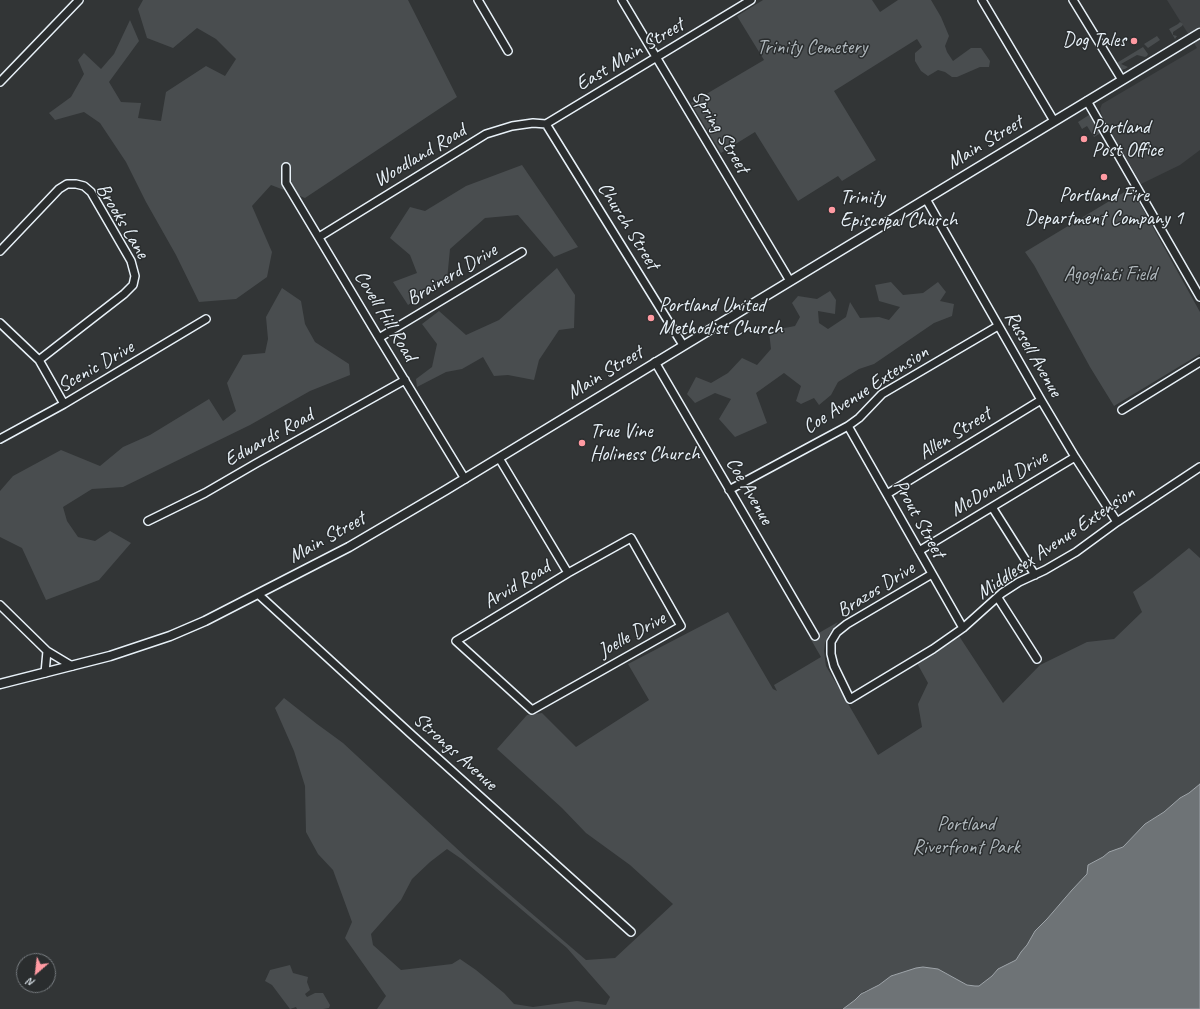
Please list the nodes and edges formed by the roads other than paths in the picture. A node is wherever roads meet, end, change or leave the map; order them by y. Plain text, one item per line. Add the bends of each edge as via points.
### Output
1 (79, 0) edge
2 (478, 0) edge
3 (622, 0) edge
4 (751, 0) edge
5 (982, 0) edge
6 (1074, 0) edge
7 (1200, 33) edge
8 (508, 51) dead end
9 (656, 58) junction
10 (1122, 80) junction
11 (0, 82) edge
12 (1087, 101) junction
13 (1054, 121) junction
14 (546, 124) junction
15 (286, 167) dead end
16 (926, 199) junction
17 (319, 236) junction
18 (0, 251) edge
19 (522, 252) dead end
20 (790, 281) junction
21 (1200, 297) edge
22 (206, 319) dead end
23 (0, 323) edge
24 (998, 326) junction
25 (378, 338) junction
26 (683, 345) junction
27 (39, 360) junction
28 (656, 362) junction
29 (1200, 362) edge
30 (405, 380) junction
31 (1041, 400) junction
32 (64, 404) junction
33 (1122, 410) dead end
34 (848, 426) junction
35 (0, 439) edge
36 (1075, 457) junction
37 (499, 458) junction
38 (1200, 467) edge
39 (465, 478) junction
40 (729, 490) junction
41 (887, 494) junction
42 (992, 507) junction
43 (148, 521) dead end
44 (1117, 522) junction
45 (919, 551) junction
46 (568, 574) junction
47 (932, 574) junction
48 (1035, 575) junction
49 (258, 594) junction
50 (998, 598) junction
51 (0, 605) edge
52 (962, 628) junction
53 (815, 636) dead end
54 (46, 651) junction
55 (1037, 659) dead end
56 (72, 666) junction
57 (45, 673) junction
58 (0, 684) edge
59 (850, 699) joint
60 (532, 710) joint
61 (631, 932) dead end

1 - 11 street
2 - 8 street
3 - 9 street, Spring Street
4 - 9 street, East Main Street
5 - 13 street
6 - 10 street
7 - 10 main road, Main Street
9 - 14 street, East Main Street
9 - 20 street, Spring Street
10 - 12 main road, Main Street
12 - 13 main road, Main Street
12 - 21 street
13 - 16 main road, Main Street
14 - 17 street, Woodland Road via 533,122 486,134
14 - 26 street, Church Street
15 - 17 street, Covell Hill Road via 286,183
16 - 20 main road, Main Street
16 - 24 street, Russell Avenue
17 - 25 street, Covell Hill Road
18 - 27 street, Brooks Lane via 59,189 67,184 76,184 91,192 131,261 136,276 133,285
19 - 25 street, Brainerd Drive
20 - 26 main road, Main Street
22 - 32 street, Scenic Drive
23 - 27 street
24 - 31 street, Russell Avenue
24 - 34 street, Coe Avenue Extension via 882,394
25 - 30 street, Covell Hill Road
26 - 28 main road, Main Street
27 - 32 street
28 - 37 main road, Main Street
28 - 40 street, Coe Avenue
29 - 33 street
30 - 39 street, Covell Hill Road
30 - 43 street, Edwards Road via 205,493
31 - 36 street, Russell Avenue
31 - 41 street, Allen Street
32 - 35 street, Scenic Drive
34 - 40 street, Coe Avenue Extension
34 - 41 street, Prout Street
36 - 42 street, McDonald Drive
36 - 44 street, Russell Avenue
37 - 39 main road, Main Street
37 - 46 street, Arvid Road
38 - 44 street, Middlesex Avenue Extension
39 - 49 main road, Main Street via 349,547
40 - 53 street, Coe Avenue
41 - 45 street, Prout Street
42 - 45 street, McDonald Drive
42 - 48 street
44 - 48 street, Middlesex Avenue Extension via 1076,552
45 - 47 street, Prout Street
46 - 60 street, Arvid Road via 456,641
46 - 60 street, Joelle Drive via 631,538 681,626
47 - 52 street, Prout Street
47 - 59 street, Brazos Drive via 847,624 831,642 834,666
48 - 50 street, Middlesex Avenue Extension via 1019,582
49 - 56 main road, Main Street via 170,636
49 - 61 street, Strongs Avenue
50 - 52 street, Middlesex Avenue Extension
50 - 55 street
51 - 54 street
52 - 59 street, Middlesex Avenue Extension via 933,649
54 - 56 street
54 - 57 street
56 - 57 main road, Main Street
57 - 58 main road, Main Street

